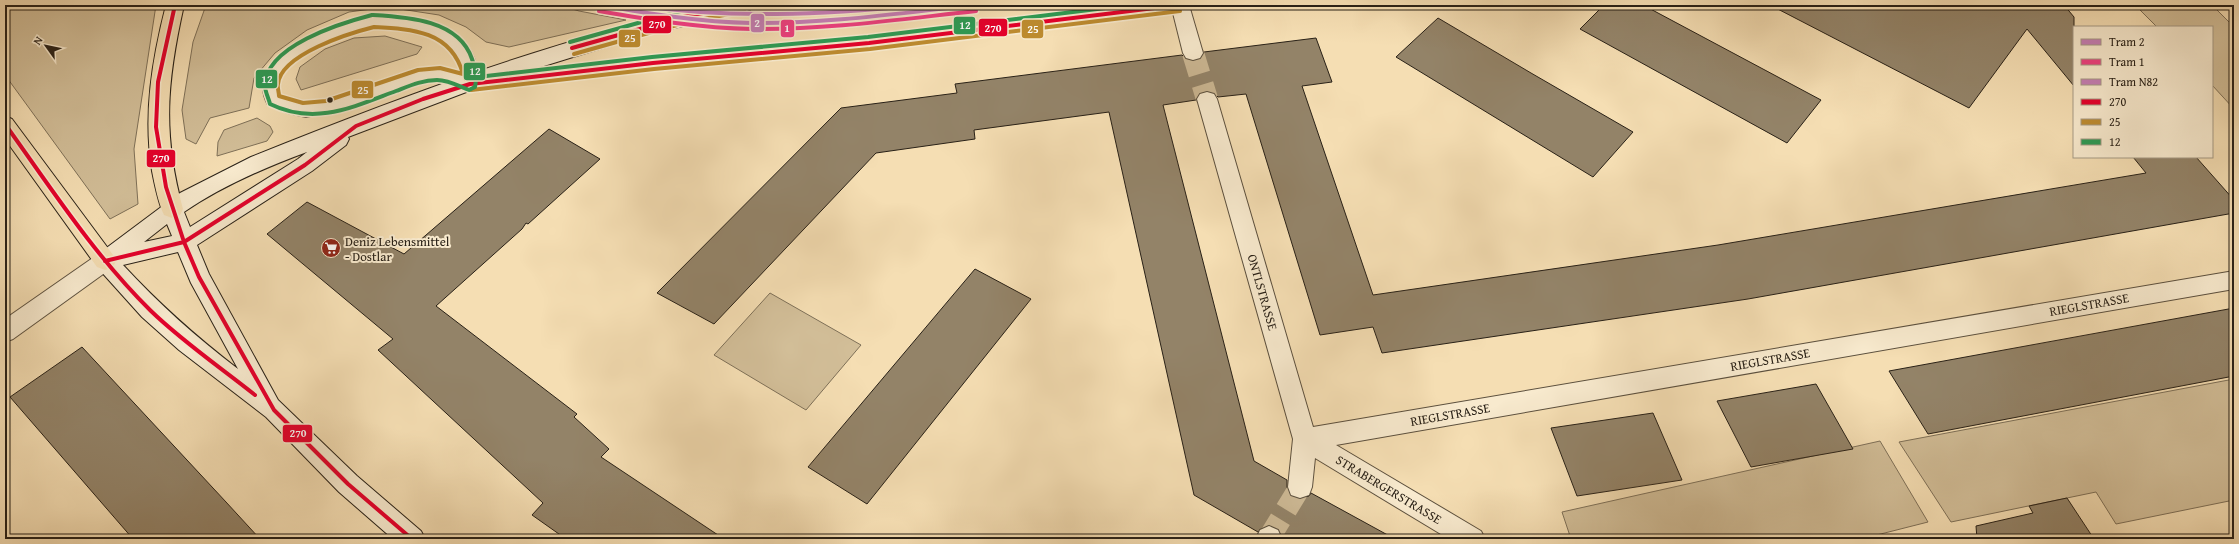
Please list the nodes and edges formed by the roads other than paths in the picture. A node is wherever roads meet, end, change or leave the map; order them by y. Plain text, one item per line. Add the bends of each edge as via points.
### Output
1 (175, 5) edge
2 (743, 5) edge
3 (1180, 5) edge
4 (1193, 53) tunnel mouth
5 (470, 84) junction
6 (1206, 99) tunnel mouth
7 (5, 124) edge
8 (356, 126) junction
9 (172, 209) junction
10 (184, 242) junction
11 (105, 261) junction
12 (2234, 280) edge
13 (5, 332) edge
14 (274, 410) junction
15 (1306, 439) junction
16 (1300, 487) tunnel mouth
17 (412, 539) edge
18 (1472, 539) edge

1 - 9 main road via 158,82 156,127
2 - 5 main road via 620,34 562,51
3 - 4 main road
3 - 5 main road via 869,43 653,63
5 - 5 lane via 450,74 423,75 332,105 306,110 289,107 274,100 269,87 274,73 291,55 316,38 344,27 373,21 397,21 421,26 454,42 465,56
5 - 8 main road via 423,99
6 - 15 main road, ONTLSTRASSE
7 - 11 main road
8 - 9 main road via 294,148 201,191
8 - 10 main road via 305,165
9 - 10 main road
9 - 11 main road
10 - 11 main road
10 - 14 main road via 209,296
11 - 13 main road
11 - 14 main road via 150,310 187,343
12 - 15 main road, RIEGLSTRASSE
14 - 17 main road via 348,484
15 - 16 main road, ONTLSTRASSE
15 - 18 main road, STRABERGERSTRASSE

